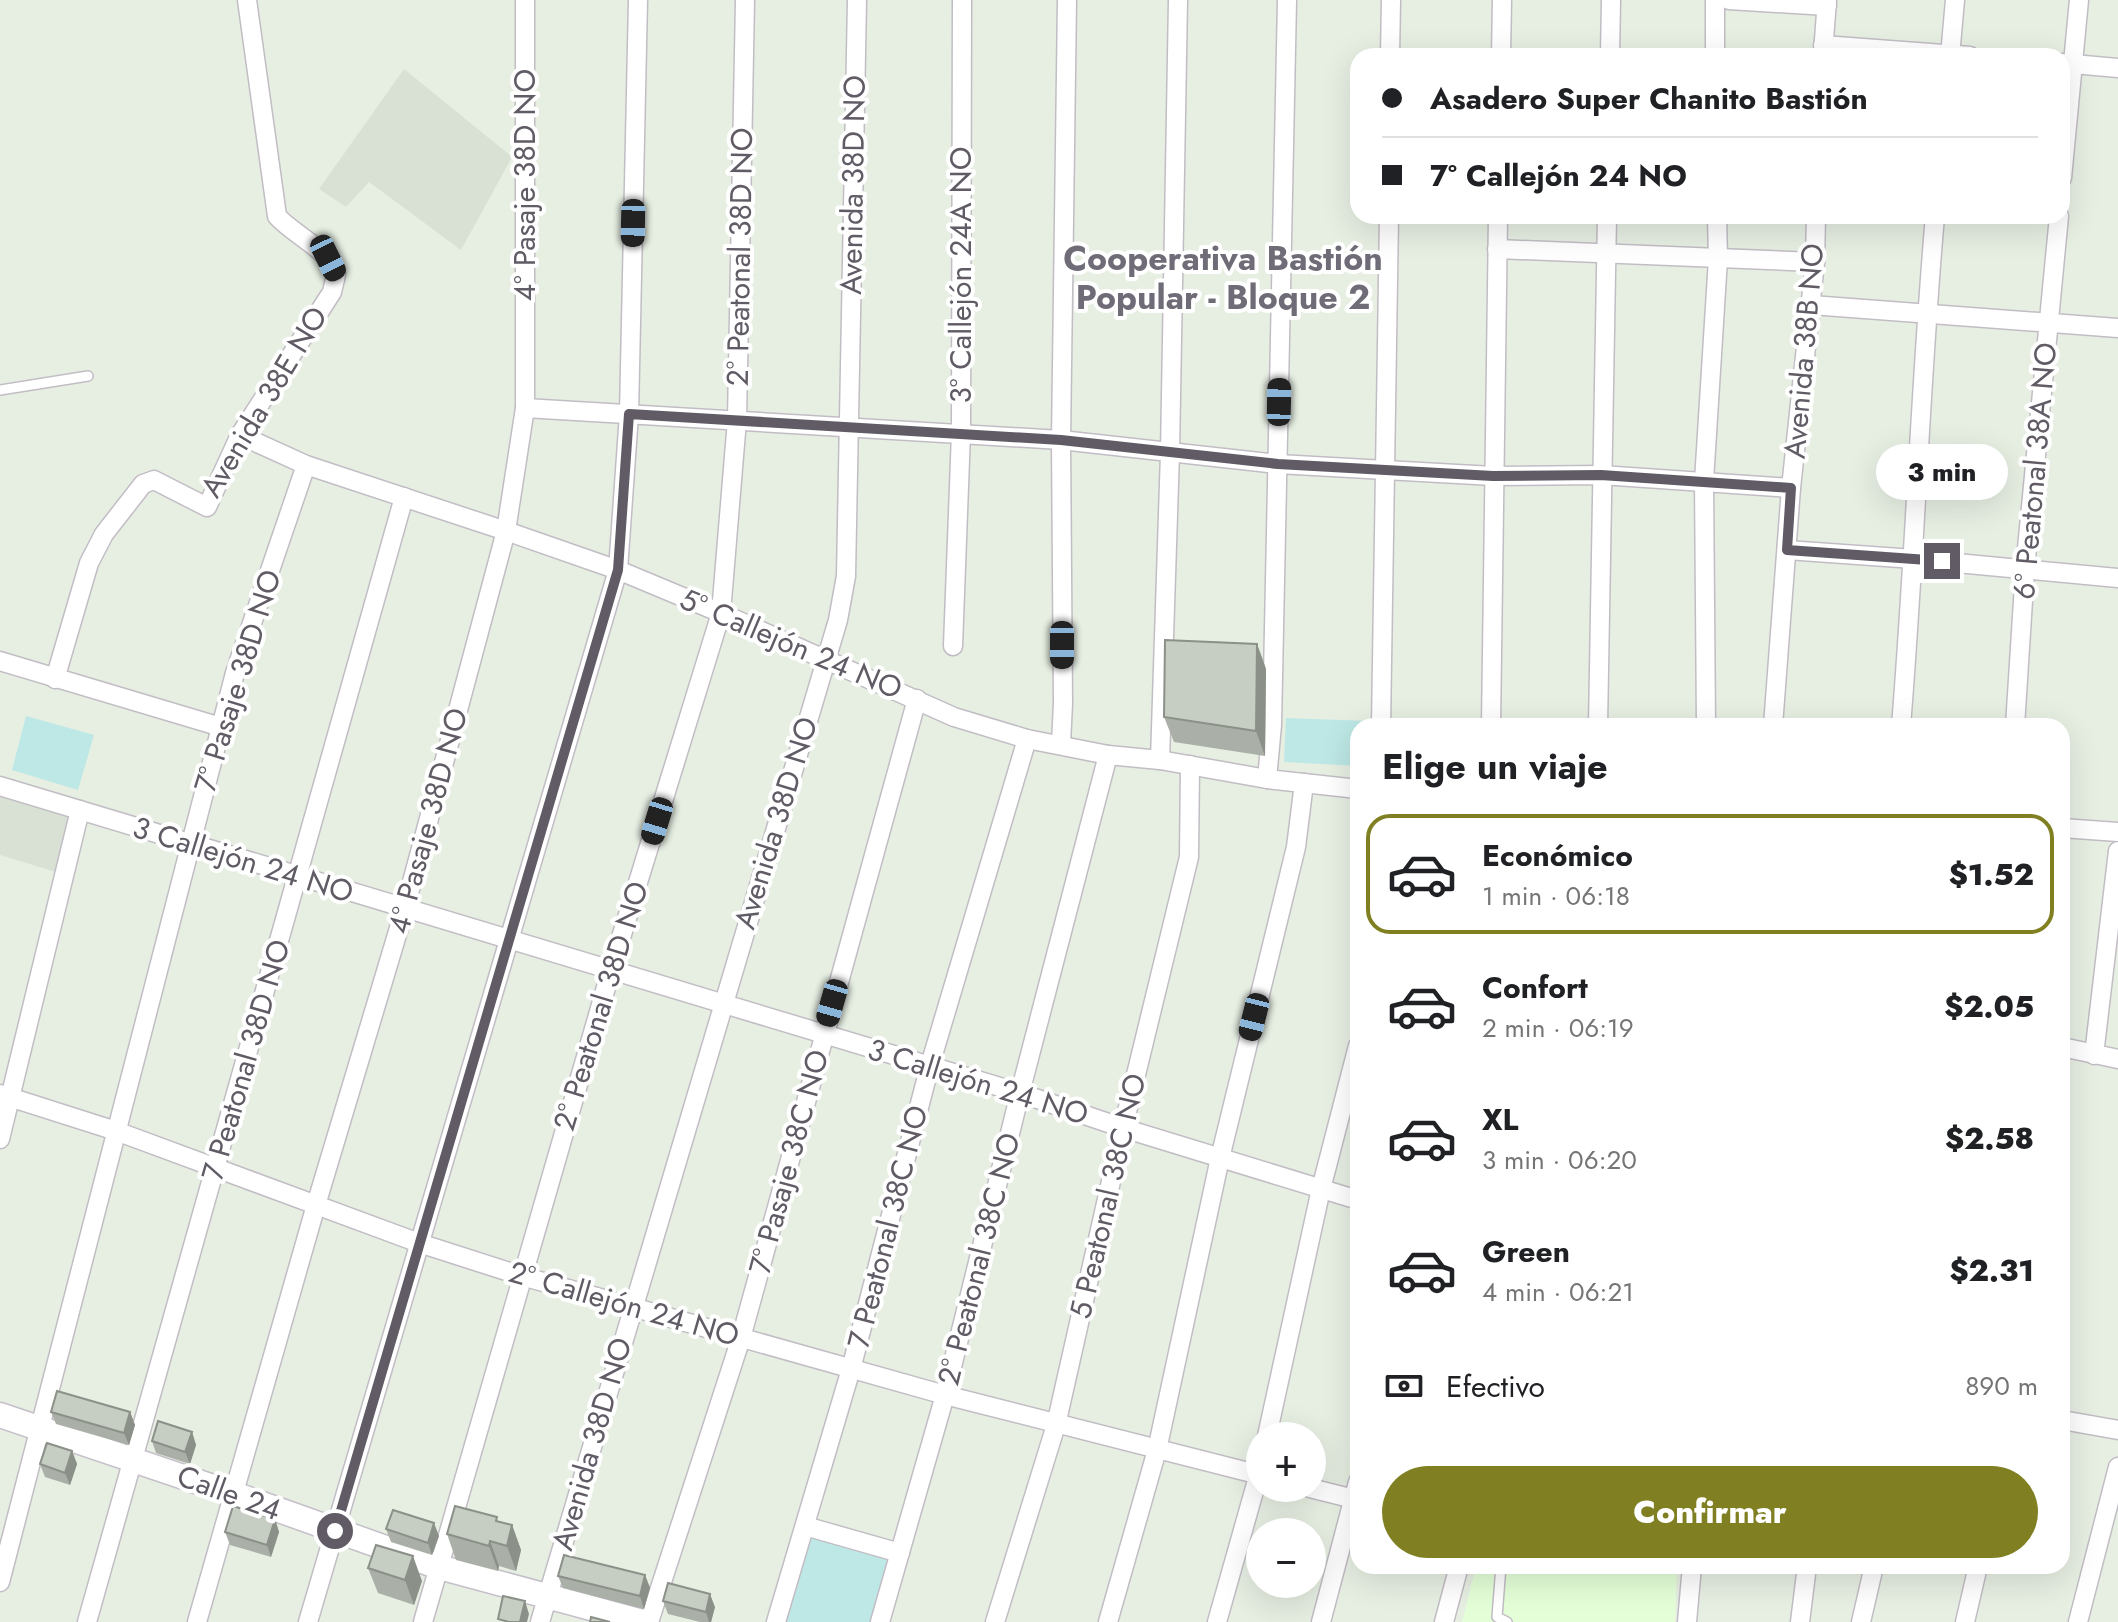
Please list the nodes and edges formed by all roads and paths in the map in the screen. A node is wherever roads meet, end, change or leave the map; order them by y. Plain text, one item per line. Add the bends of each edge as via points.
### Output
1 (247, 0) edge
2 (525, 0) edge
3 (638, 0) edge
4 (745, 0) edge
5 (857, 0) edge
6 (962, 0) edge
7 (1067, 0) edge
8 (1178, 0) edge
9 (1287, 0) edge
10 (1391, 0) edge
11 (1502, 0) edge
12 (1611, 0) edge
13 (1715, 0) edge
14 (1729, 0) edge
15 (1955, 0) edge
16 (2079, 0) edge
17 (1827, 3) edge
18 (1390, 48) edge
19 (1501, 48) edge
20 (1610, 48) edge
21 (1715, 48) edge
22 (1823, 48) edge
23 (1951, 48) edge
24 (2070, 48) edge
25 (2070, 63) edge
26 (2118, 68) edge
27 (1389, 224) edge
28 (1498, 224) edge
29 (1607, 224) edge
30 (1717, 224) edge
31 (1816, 224) edge
32 (1934, 224) edge
33 (2058, 224) edge
34 (1497, 249) junction
35 (1606, 253) junction
36 (1718, 259) junction
37 (1815, 262) junction
38 (1811, 305) junction
39 (1927, 313) junction
40 (2049, 323) junction
41 (2118, 328) edge
42 (88, 376) dead end
43 (0, 390) edge
44 (525, 408) junction
45 (629, 414) junction
46 (737, 420) junction
47 (848, 428) junction
48 (961, 433) junction
49 (240, 435) junction
50 (1061, 440) junction
51 (1170, 453) junction
52 (1278, 464) junction
53 (306, 465) junction
54 (1386, 469) junction
55 (1601, 475) junction
56 (1493, 476) junction
57 (1704, 481) junction
58 (1791, 488) junction
59 (404, 497) junction
60 (506, 531) junction
61 (1787, 550) junction
62 (1914, 559) junction
63 (2025, 569) junction
64 (618, 570) junction
65 (2118, 578) edge
66 (721, 613) junction
67 (953, 646) dead end
68 (825, 659) junction
69 (0, 661) edge
70 (55, 679) junction
71 (917, 699) junction
72 (1381, 718) edge
73 (1491, 718) edge
74 (1598, 718) edge
75 (1706, 718) edge
76 (1774, 718) edge
77 (1902, 718) edge
78 (2016, 718) edge
79 (221, 727) junction
80 (1027, 739) junction
81 (1061, 744) junction
82 (1108, 755) junction
83 (1160, 760) junction
84 (1190, 765) junction
85 (1267, 779) junction
86 (1304, 783) junction
87 (0, 786) edge
88 (1350, 788) edge
89 (80, 810) junction
90 (2070, 829) edge
91 (2118, 832) edge
92 (191, 844) junction
93 (2118, 851) edge
94 (298, 876) junction
95 (405, 908) junction
96 (508, 939) junction
97 (611, 970) junction
98 (723, 1003) junction
99 (823, 1034) junction
100 (2070, 1049) edge
101 (2094, 1055) junction
102 (2118, 1059) edge
103 (930, 1065) junction
104 (1350, 1077) edge
105 (1020, 1093) junction
106 (5, 1095) edge
107 (1123, 1128) junction
108 (116, 1131) junction
109 (0, 1139) edge
110 (1220, 1158) junction
111 (216, 1168) junction
112 (1321, 1189) junction
113 (1350, 1198) edge
114 (316, 1205) junction
115 (419, 1243) junction
116 (522, 1276) junction
117 (633, 1306) junction
118 (741, 1338) junction
119 (851, 1369) junction
120 (945, 1395) junction
121 (0, 1415) edge
122 (2070, 1421) edge
123 (1270, 1422) edge
124 (1056, 1425) junction
125 (39, 1428) junction
126 (2118, 1430) edge
127 (1157, 1450) junction
128 (134, 1460) junction
129 (2118, 1467) edge
130 (1246, 1470) edge
131 (1326, 1490) edge
132 (1350, 1493) edge
133 (234, 1494) junction
134 (1252, 1502) edge
135 (1350, 1519) edge
136 (805, 1526) junction
137 (335, 1531) junction
138 (900, 1553) junction
139 (439, 1567) junction
140 (1457, 1574) edge
141 (1500, 1574) edge
142 (1691, 1574) edge
143 (1806, 1574) edge
144 (1872, 1574) edge
145 (1976, 1574) edge
146 (0, 1582) edge
147 (547, 1598) junction
148 (87, 1622) edge
149 (197, 1622) edge
150 (308, 1622) edge
151 (423, 1622) edge
152 (540, 1622) edge
153 (643, 1622) edge
154 (649, 1622) edge
155 (776, 1622) edge
156 (880, 1622) edge
157 (995, 1622) edge
158 (1108, 1622) edge
159 (1217, 1622) edge
160 (1321, 1622) edge
161 (1444, 1622) edge
162 (1507, 1622) edge
163 (1687, 1622) edge
164 (1800, 1622) edge
165 (1861, 1622) edge
166 (1965, 1622) edge
167 (2078, 1622) edge

1 - 49 street, Avenida 38E NO via 277,216 328,258 336,274 332,292
2 - 44 street, 4° Pasaje 38D NO
3 - 45 street
4 - 46 street, 2° Peatonal 38D NO
5 - 47 street, Avenida 38D NO
6 - 48 street, 3° Callejón 24A NO
7 - 50 street
8 - 51 street
9 - 52 street
10 - 18 street
11 - 19 street
12 - 20 street
13 - 21 street
14 - 17 street
15 - 23 street
16 - 24 street
17 - 22 street
25 - 26 street
27 - 54 street
28 - 34 street
29 - 35 street
30 - 36 street
31 - 37 street, Avenida 38B NO
32 - 39 street
33 - 40 street, 6º Peatonal 38A NO
34 - 35 street
34 - 56 street
35 - 36 street
35 - 55 street
36 - 37 street
36 - 57 street
37 - 38 street, Avenida 38B NO
38 - 39 street
38 - 58 street, Avenida 38B NO
39 - 40 street
39 - 62 street
40 - 41 street
40 - 63 street, 6º Peatonal 38A NO
42 - 43 lane
44 - 45 street
44 - 60 street, 4° Pasaje 38D NO
45 - 46 street
45 - 64 street
46 - 47 street
46 - 66 street, 2° Peatonal 38D NO
47 - 48 street
47 - 68 street, Avenida 38D NO via 846,576
48 - 50 street
48 - 67 street, 3° Callejón 24A NO
49 - 53 street, 5° Callejón 24 NO
49 - 70 street, Avenida 38E NO via 207,507 154,480 143,484 104,534 89,563
50 - 51 street
50 - 81 street
51 - 52 street
51 - 83 street
52 - 54 street
52 - 85 street
53 - 59 street, 5° Callejón 24 NO
53 - 79 street, 7° Pasaje 38D NO
54 - 56 street
54 - 72 street
55 - 56 street
55 - 57 street
55 - 74 street
56 - 73 street
57 - 58 street
57 - 75 street
58 - 61 street, Avenida 38B NO
59 - 60 street, 5° Callejón 24 NO
59 - 94 street, 7 Peatonal 38D NO
60 - 64 street, 5° Callejón 24 NO
60 - 95 street, 4° Pasaje 38D NO
61 - 62 street
61 - 76 street, Avenida 38B NO
62 - 63 street
62 - 77 street
63 - 65 street
63 - 78 street, 6º Peatonal 38A NO
64 - 66 street, 5° Callejón 24 NO
64 - 96 street
66 - 68 street, 5° Callejón 24 NO
66 - 97 street, 2° Peatonal 38D NO
68 - 71 street, 5° Callejón 24 NO
68 - 98 street, Avenida 38D NO
69 - 70 street
70 - 79 street
71 - 80 street, 5° Callejón 24 NO via 954,717
71 - 99 street, 7° Pasaje 38C NO
79 - 92 street, 7° Pasaje 38D NO
80 - 81 street, 5° Callejón 24 NO
80 - 103 street, 7 Peatonal 38C NO
81 - 82 street, 5° Callejón 24 NO
82 - 83 street, 5° Callejón 24 NO
82 - 105 street, 2° Peatonal 38C NO
83 - 84 street, 5° Callejón 24 NO
84 - 85 street, 5° Callejón 24 NO
84 - 107 street, 5 Peatonal 38C NO via 1189,857
85 - 86 street, 5° Callejón 24 NO
86 - 88 street, 5° Callejón 24 NO
86 - 110 street via 1296,847
87 - 89 street, 3 Callejón 24 NO
89 - 92 street, 3 Callejón 24 NO
89 - 106 street
90 - 91 street
92 - 94 street, 3 Callejón 24 NO
92 - 108 street, 7° Pasaje 38D NO
93 - 101 street
94 - 95 street, 3 Callejón 24 NO
94 - 111 street, 7 Peatonal 38D NO
95 - 96 street, 3 Callejón 24 NO
95 - 114 street, 4° Pasaje 38D NO
96 - 97 street, 3 Callejón 24 NO
96 - 115 street
97 - 98 street, 3 Callejón 24 NO
97 - 116 street, 2° Peatonal 38D NO
98 - 99 street, 3 Callejón 24 NO
98 - 117 street, Avenida 38D NO
99 - 103 street, 3 Callejón 24 NO
99 - 118 street, 7° Pasaje 38C NO
100 - 101 street
101 - 102 street
103 - 105 street, 3 Callejón 24 NO
103 - 119 street, 7 Peatonal 38C NO
104 - 112 street
105 - 107 street, 3 Callejón 24 NO
105 - 120 street, 2° Peatonal 38C NO
106 - 108 street, 2° Callejón 24 NO
106 - 109 street
107 - 110 street, 3 Callejón 24 NO
107 - 124 street, 5 Peatonal 38C NO
108 - 111 street, 2° Callejón 24 NO
108 - 125 street
110 - 112 street, 3 Callejón 24 NO
110 - 127 street
111 - 114 street, 2° Callejón 24 NO
111 - 128 street, 7 Peatonal 38D NO
112 - 113 street, 3 Callejón 24 NO
112 - 123 street
114 - 115 street, 2° Callejón 24 NO
114 - 133 street, 4° Pasaje 38D NO
115 - 116 street, 2° Callejón 24 NO
115 - 137 street
116 - 117 street, 2° Callejón 24 NO
116 - 139 street, 2° Peatonal 38D NO
117 - 118 street, 2° Callejón 24 NO
117 - 147 street, Avenida 38D NO
118 - 119 street, 2° Callejón 24 NO
118 - 154 street, 7° Pasaje 38C NO
119 - 120 street, 2° Callejón 24 NO
119 - 136 street, 7 Peatonal 38C NO
120 - 124 street, 2° Callejón 24 NO
120 - 138 street, 2° Peatonal 38C NO
121 - 125 street, Calle 24
122 - 126 street
124 - 127 street, 2° Callejón 24 NO
124 - 157 street, 5 Peatonal 38C NO
125 - 128 street, Calle 24
125 - 146 street
127 - 130 street, 2° Callejón 24 NO
127 - 158 street
128 - 133 street, Calle 24
128 - 148 street, 7 Peatonal 38D NO
129 - 167 street
131 - 132 street
133 - 137 street, Calle 24
133 - 149 street, 4° Pasaje 38D NO
134 - 159 street
135 - 160 street
136 - 138 street
136 - 155 street, 7 Peatonal 38C NO
137 - 139 street, Calle 24
137 - 150 street
138 - 156 street, 2° Peatonal 38C NO
139 - 147 street, Calle 24
139 - 151 street, 2° Peatonal 38D NO
140 - 161 street
141 - 162 lane via 1497,1617
142 - 163 street
143 - 164 street
144 - 165 street
145 - 166 street
147 - 152 street, Avenida 38D NO
147 - 153 street, Calle 24

